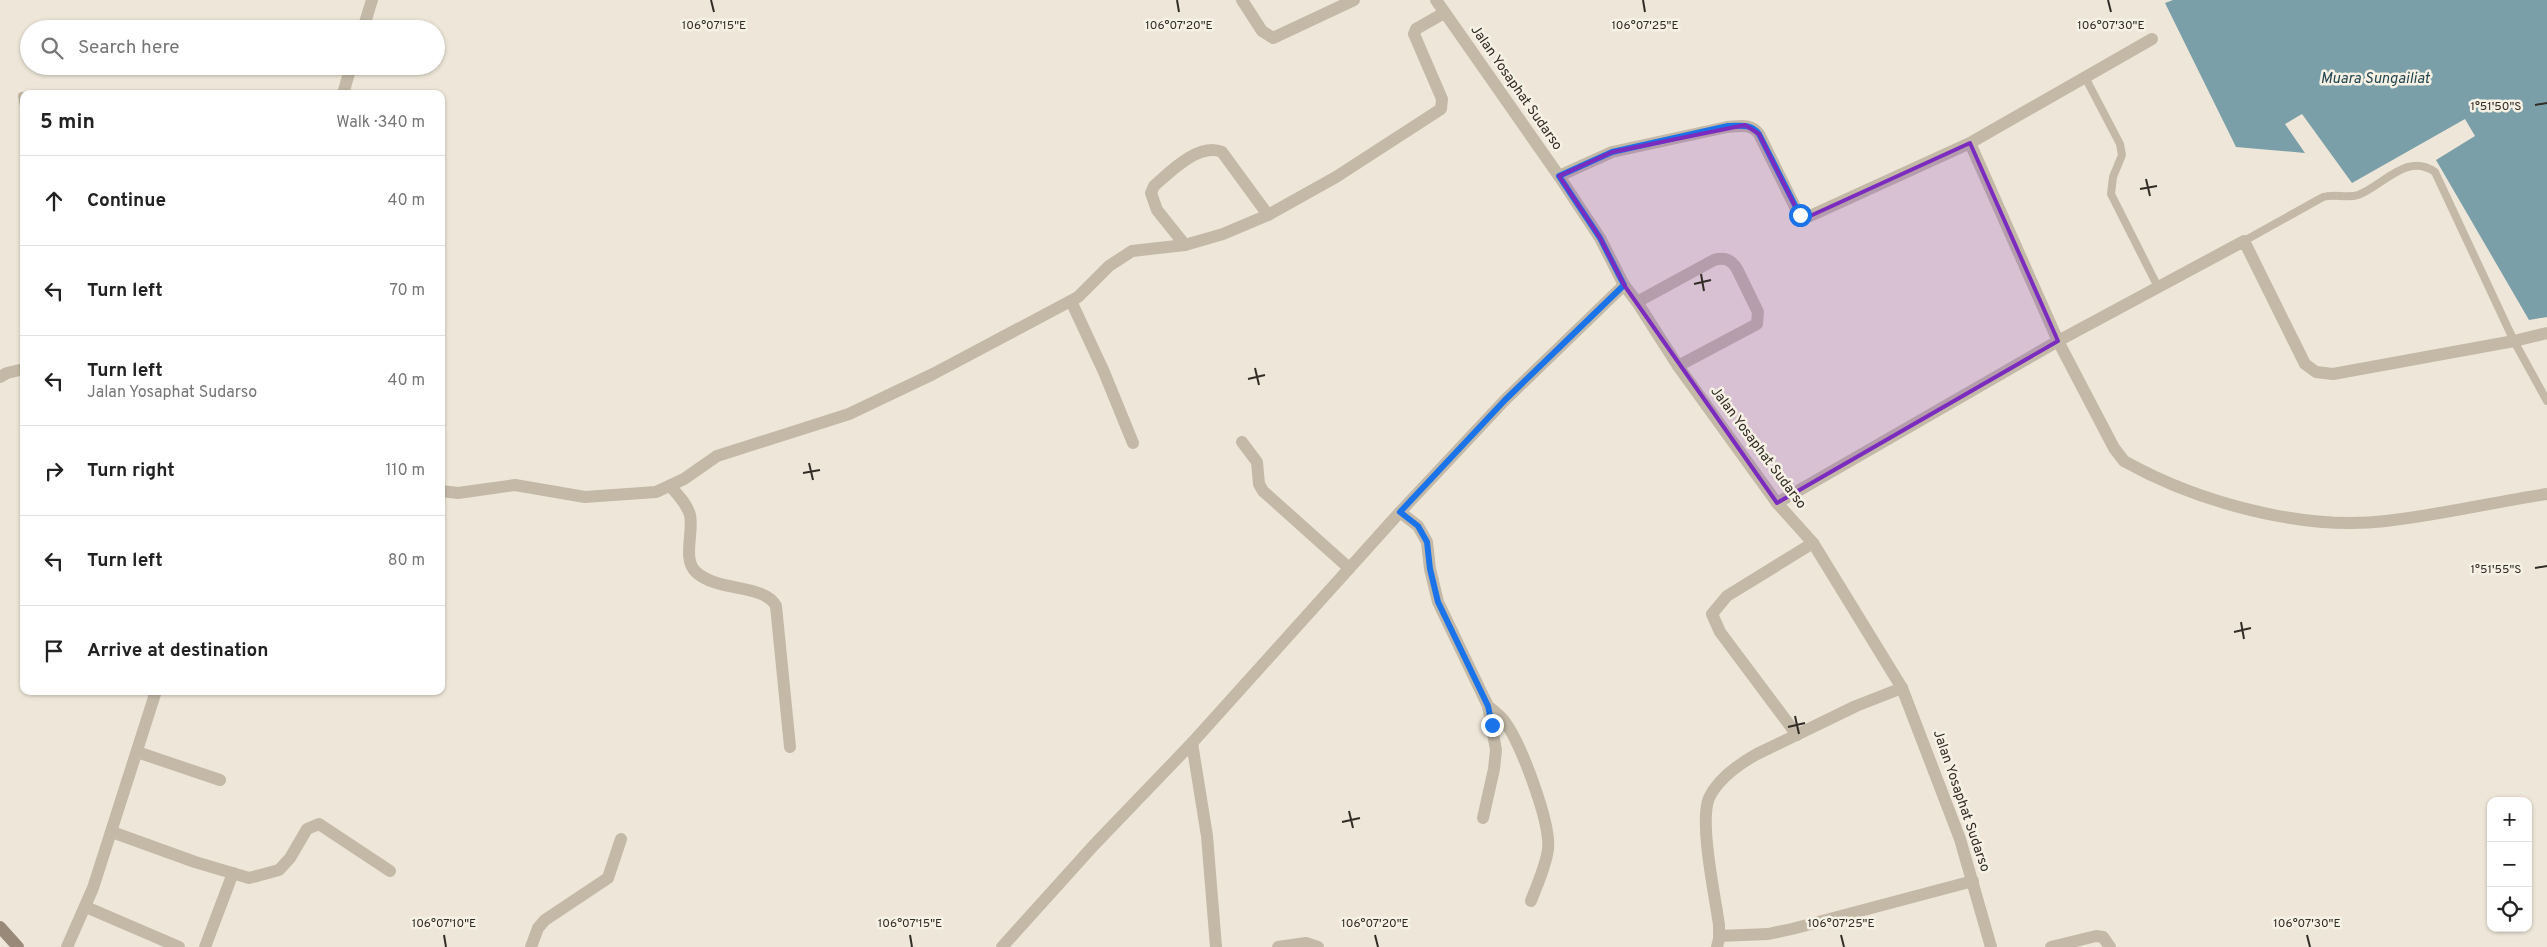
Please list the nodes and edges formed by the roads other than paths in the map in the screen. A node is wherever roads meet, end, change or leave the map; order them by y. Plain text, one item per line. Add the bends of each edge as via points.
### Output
1 (372, 0) edge
2 (1242, 0) edge
3 (1354, 0) edge
4 (1436, 0) edge
5 (1444, 13) junction
6 (366, 20) edge
7 (2152, 39) dead end
8 (348, 75) edge
9 (2085, 77) junction
10 (344, 90) edge
11 (1970, 143) junction
12 (1559, 176) junction
13 (1268, 215) junction
14 (2244, 241) junction
15 (1185, 245) junction
16 (1624, 285) junction
17 (2158, 287) junction
18 (1071, 301) junction
19 (1637, 302) junction
20 (2547, 332) edge
21 (2058, 341) junction
22 (2514, 341) junction
23 (1678, 366) junction
24 (20, 370) edge
25 (0, 377) edge
26 (2547, 401) edge
27 (1242, 442) dead end
28 (1133, 443) dead end
29 (670, 486) junction
30 (445, 491) edge
31 (2547, 494) edge
32 (1777, 503) junction
33 (1400, 512) junction
34 (1813, 543) junction
35 (1349, 568) junction
36 (1902, 688) junction
37 (155, 695) edge
38 (1488, 706) junction
39 (1797, 735) junction
40 (1192, 743) junction
41 (790, 747) dead end
42 (136, 752) junction
43 (220, 780) dead end
44 (1483, 818) dead end
45 (112, 832) junction
46 (621, 839) dead end
47 (390, 871) dead end
48 (234, 873) junction
49 (1973, 881) junction
50 (1531, 901) dead end
51 (86, 907) junction
52 (0, 926) edge
53 (1718, 942) edge
54 (18, 947) edge
55 (67, 947) edge
56 (179, 947) edge
57 (204, 947) edge
58 (532, 947) edge
59 (1002, 947) edge
60 (1216, 947) edge
61 (1278, 947) edge
62 (1318, 947) edge
63 (1990, 947) edge
64 (2051, 947) edge
65 (2110, 947) edge

1 - 6 street
2 - 3 street via 1262,31 1273,38
4 - 5 street, Jalan Yosaphat Sudarso
5 - 12 street, Jalan Yosaphat Sudarso
5 - 13 street via 1416,29 1414,34 1442,99 1441,109 1336,177
7 - 9 street
8 - 10 street
9 - 11 street
9 - 17 lane via 2120,144 2122,155 2113,176 2112,194
11 - 12 street via 1807,216 1798,213 1759,134 1745,125 1612,152
11 - 21 street
12 - 16 street, Jalan Yosaphat Sudarso via 1600,238
13 - 15 street via 1223,234
13 - 15 street via 1222,152 1201,152 1154,186 1151,193 1157,210
14 - 17 street
14 - 22 street via 2305,364 2316,372 2333,374
14 - 22 lane via 2323,197 2358,195 2403,168 2422,164 2435,172
15 - 18 street via 1132,251 1109,266
16 - 19 street, Jalan Yosaphat Sudarso
16 - 33 street via 1505,400
17 - 21 street
18 - 28 street
18 - 29 street via 849,414 717,456
19 - 23 street, Jalan Yosaphat Sudarso
19 - 23 street via 1714,260 1725,258 1737,269 1758,312 1757,324
20 - 22 street
21 - 31 street via 2124,461 2226,504 2330,524 2386,521
21 - 32 street
22 - 26 lane
23 - 32 street, Jalan Yosaphat Sudarso
24 - 25 street
27 - 35 street via 1257,462 1263,491
29 - 30 street via 656,492 585,497 515,485 458,493
29 - 41 street via 690,514 690,558 694,569 709,581 725,587 764,595 776,606
32 - 34 street, Jalan Yosaphat Sudarso
33 - 35 street
33 - 38 street via 1418,526 1427,542 1438,602
34 - 36 street, Jalan Yosaphat Sudarso
34 - 39 street via 1727,596 1712,614 1720,632
35 - 40 street
36 - 39 street
36 - 49 street, Jalan Yosaphat Sudarso
37 - 42 street
38 - 44 street via 1496,750
38 - 50 street via 1503,719 1511,732 1535,787 1547,830 1548,851
39 - 53 street via 1742,762 1709,798 1706,826
40 - 59 street via 1094,844
40 - 60 street via 1207,836
42 - 43 street
42 - 45 street
45 - 48 street
45 - 51 street
46 - 58 street via 608,878 545,920 538,928
47 - 48 street via 317,824 307,829 279,870 249,878
48 - 57 street
49 - 53 street via 1792,929
49 - 63 street, Jalan Yosaphat Sudarso
51 - 55 street
51 - 56 street
52 - 54 main road
61 - 62 street via 1306,943
64 - 65 street via 2096,936 2103,937

